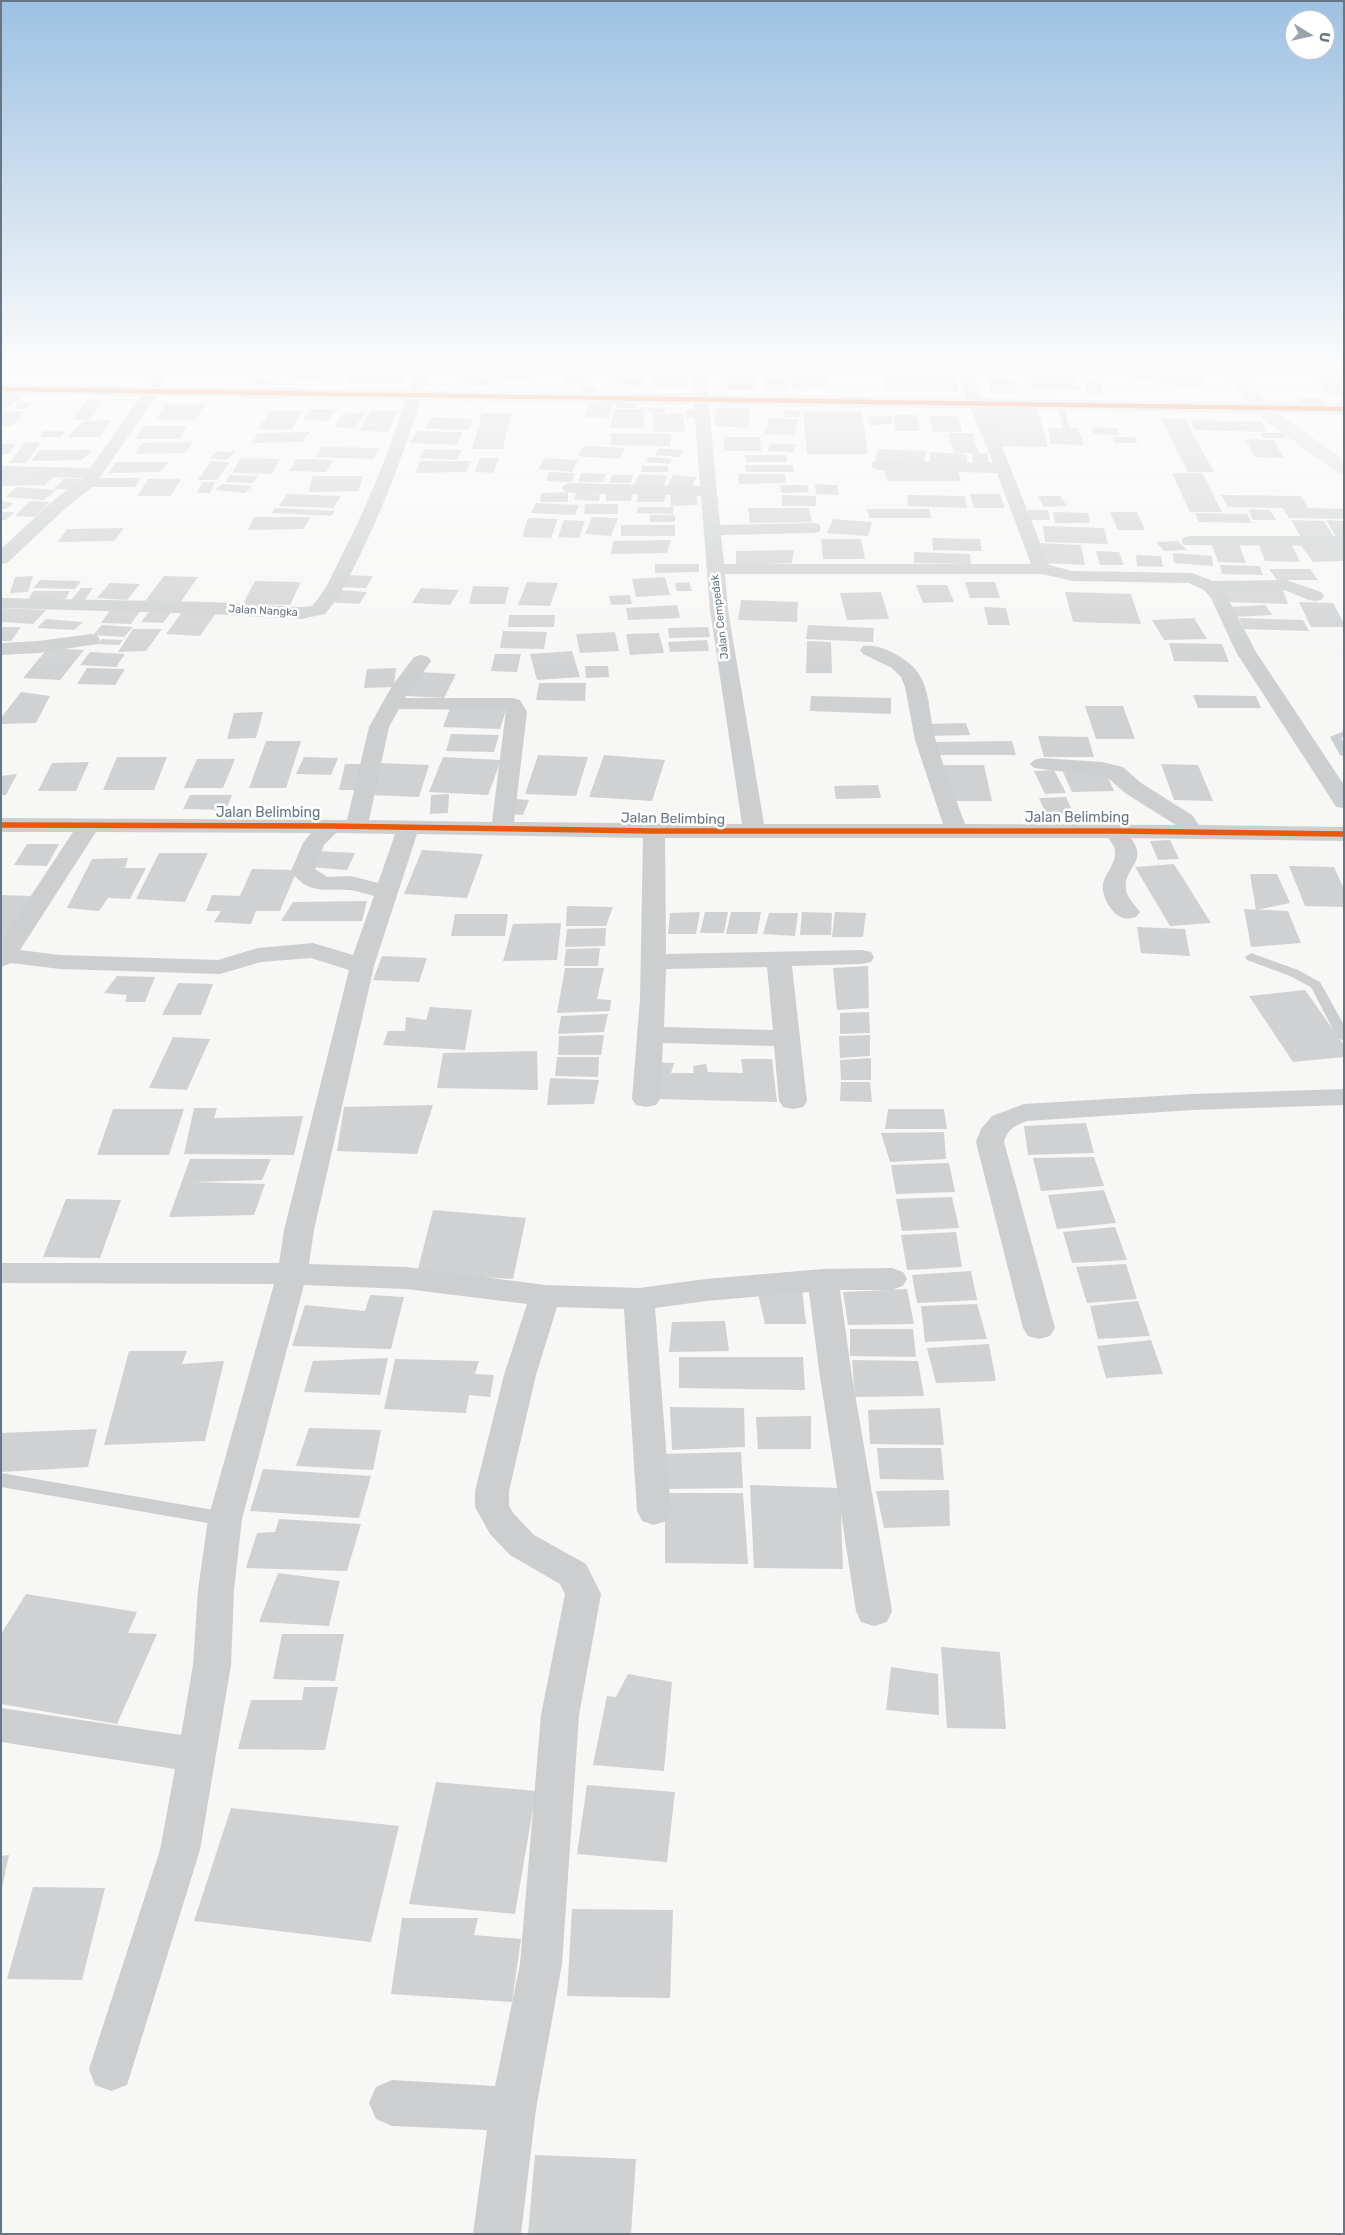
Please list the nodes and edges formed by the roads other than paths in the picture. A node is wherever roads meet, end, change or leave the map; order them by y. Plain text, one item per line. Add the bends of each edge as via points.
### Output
1 (99, 468) edge
2 (390, 468) edge
3 (706, 468) edge
4 (1003, 468) edge
5 (1, 471) edge
6 (96, 473) junction
7 (570, 488) dead end
8 (708, 491) junction
9 (813, 528) dead end
10 (710, 530) junction
11 (1190, 541) dead end
12 (1344, 541) edge
13 (1, 559) edge
14 (715, 569) junction
15 (1042, 569) junction
16 (1210, 586) junction
17 (1314, 596) dead end
18 (1, 602) edge
19 (91, 640) dead end
20 (1, 650) edge
21 (870, 650) dead end
22 (420, 661) dead end
23 (405, 704) dead end
24 (1344, 734) edge
25 (1344, 753) edge
26 (1041, 764) dead end
27 (1344, 802) edge
28 (89, 825) junction
29 (330, 826) junction
30 (357, 826) junction
31 (408, 828) junction
32 (502, 828) junction
33 (5, 829) edge
34 (1114, 830) junction
35 (654, 831) junction
36 (956, 831) junction
37 (754, 832) junction
38 (1192, 832) junction
39 (1344, 834) edge
40 (385, 892) junction
41 (1128, 912) dead end
42 (862, 957) dead end
43 (1251, 957) dead end
44 (3, 958) edge
45 (779, 959) junction
46 (655, 962) junction
47 (362, 966) junction
48 (652, 1035) junction
49 (1344, 1037) edge
50 (788, 1038) junction
51 (1344, 1097) edge
52 (646, 1099) dead end
53 (793, 1101) dead end
54 (1, 1273) edge
55 (292, 1274) junction
56 (892, 1279) dead end
57 (824, 1280) junction
58 (545, 1296) junction
59 (639, 1299) junction
60 (1039, 1328) dead end
61 (1, 1480) edge
62 (654, 1511) dead end
63 (225, 1519) junction
64 (874, 1611) dead end
65 (1, 1725) edge
66 (198, 1755) junction
67 (112, 2069) dead end
68 (392, 2103) dead end
69 (513, 2109) junction
70 (497, 2234) edge

1 - 6 street
2 - 18 street, Jalan Nangka via 369,522 318,610 301,613
3 - 8 street, Jalan Cempedak
4 - 15 street
5 - 6 street
6 - 13 street
7 - 8 street
8 - 10 street, Jalan Cempedak
9 - 10 street
10 - 14 street, Jalan Cempedak
11 - 12 street
14 - 15 street
14 - 37 street, Jalan Cempedak via 724,650
15 - 16 street via 1073,576 1192,578
16 - 17 street via 1286,585
16 - 27 street via 1219,597 1246,652
19 - 20 street
21 - 36 street via 899,664 910,675 925,740
22 - 30 street via 379,727
23 - 32 street via 513,704 517,712
24 - 25 lane via 1334,737
26 - 38 street via 1102,768 1115,772 1133,788 1184,820
28 - 29 street, Jalan Belimbing
28 - 33 street, Jalan Belimbing
28 - 44 street
29 - 30 street, Jalan Belimbing
29 - 40 street via 314,843 303,872 322,884 351,883
30 - 31 street, Jalan Belimbing
31 - 32 street, Jalan Belimbing
31 - 40 street
32 - 35 street, Jalan Belimbing
34 - 36 street, Jalan Belimbing
34 - 38 street, Jalan Belimbing
34 - 41 street via 1127,854 1113,890
35 - 37 street, Jalan Belimbing
35 - 46 street
36 - 37 street, Jalan Belimbing
38 - 39 street, Jalan Belimbing
40 - 47 street
42 - 45 street
43 - 49 lane via 1294,972 1316,985
44 - 47 street via 220,967 258,955 314,950
45 - 46 street
45 - 50 street
46 - 48 street
47 - 55 street via 299,1230
48 - 50 street
48 - 52 street
50 - 53 street
51 - 60 street via 1192,1102 1024,1113 1004,1120 994,1128 990,1142
54 - 55 street
55 - 58 street via 406,1278
55 - 63 street
56 - 57 street
57 - 59 street
57 - 64 street via 835,1370
58 - 59 street
58 - 69 street via 520,1375 492,1491 492,1507 502,1524 522,1545 573,1574 583,1594 560,1714 542,1964
59 - 62 street
61 - 63 lane
63 - 66 street via 216,1590 212,1665
65 - 66 street
66 - 67 street via 180,1850
68 - 69 street
69 - 70 street

